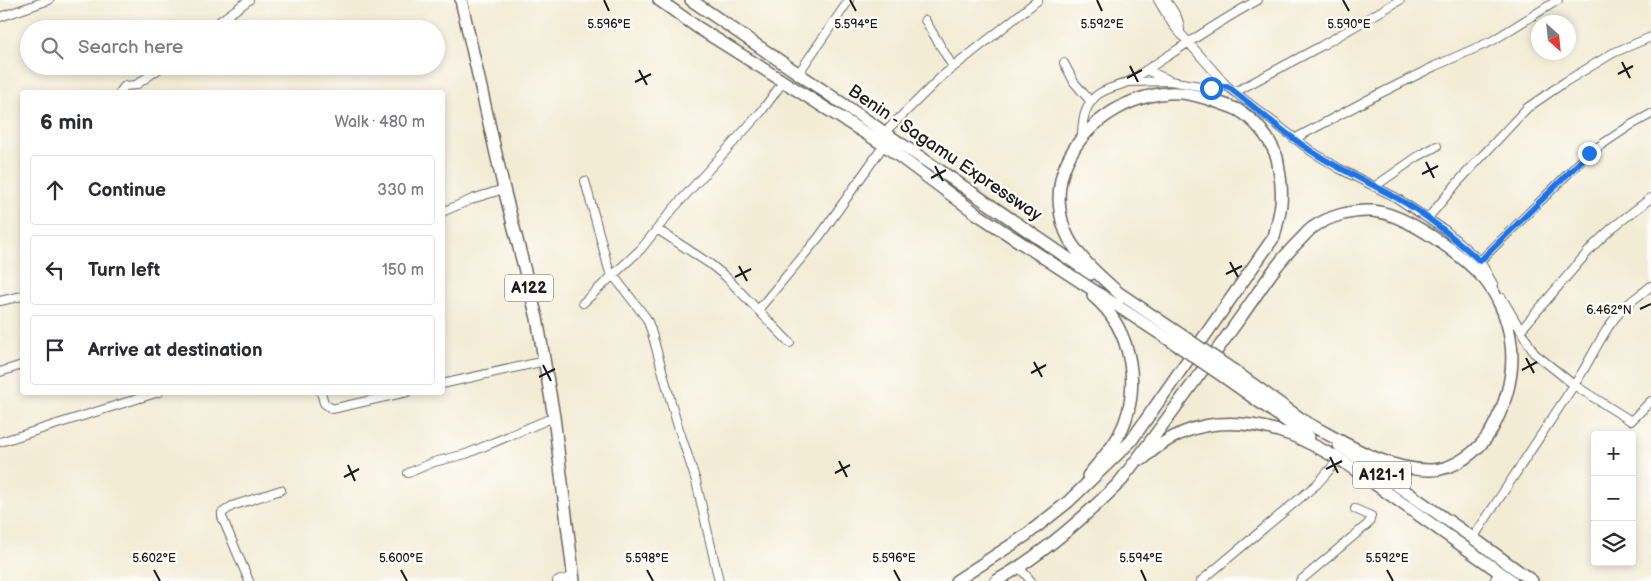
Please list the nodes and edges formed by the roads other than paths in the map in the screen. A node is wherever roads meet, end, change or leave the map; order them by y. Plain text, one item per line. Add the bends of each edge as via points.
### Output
1 (49, 0) edge
2 (249, 0) edge
3 (461, 0) edge
4 (659, 0) edge
5 (691, 0) edge
6 (849, 0) edge
7 (1158, 0) edge
8 (1166, 0) edge
9 (1258, 0) edge
10 (1400, 0) edge
11 (1558, 0) edge
12 (1035, 1) edge
13 (0, 17) edge
14 (221, 20) edge
15 (926, 20) dead end
16 (1180, 32) junction
17 (1651, 37) edge
18 (1187, 42) junction
19 (1064, 63) dead end
20 (953, 67) junction
21 (1146, 70) junction
22 (798, 74) junction
23 (151, 75) edge
24 (1170, 81) junction
25 (783, 82) junction
26 (1128, 82) junction
27 (1227, 86) junction
28 (122, 90) edge
29 (1235, 92) junction
30 (1091, 102) junction
31 (1651, 114) edge
32 (1082, 138) junction
33 (884, 139) junction
34 (1294, 139) junction
35 (1437, 146) dead end
36 (585, 181) dead end
37 (1374, 187) junction
38 (504, 189) junction
39 (1651, 198) edge
40 (445, 211) edge
41 (1428, 218) junction
42 (657, 229) junction
43 (1480, 261) junction
44 (1052, 264) junction
45 (613, 276) junction
46 (1651, 286) edge
47 (20, 296) edge
48 (1123, 297) junction
49 (0, 301) edge
50 (584, 303) dead end
51 (758, 310) junction
52 (1521, 330) junction
53 (1177, 339) junction
54 (790, 343) dead end
55 (545, 361) junction
56 (20, 366) edge
57 (0, 372) edge
58 (1230, 374) junction
59 (445, 383) edge
60 (1574, 385) junction
61 (149, 395) edge
62 (322, 395) edge
63 (394, 395) edge
64 (1651, 401) edge
65 (554, 417) junction
66 (1305, 422) junction
67 (0, 442) edge
68 (1339, 459) junction
69 (408, 473) dead end
70 (1118, 484) junction
71 (282, 490) dead end
72 (1068, 502) junction
73 (1355, 508) dead end
74 (1473, 538) junction
75 (1019, 567) junction
76 (1496, 576) edge
77 (573, 579) edge
78 (249, 581) edge
79 (557, 581) edge
80 (720, 581) edge
81 (956, 581) edge
82 (996, 581) edge
83 (1031, 581) edge
84 (1201, 581) edge
85 (1300, 581) edge
86 (1512, 581) edge
87 (1532, 581) edge

1 - 13 street
2 - 14 street
3 - 38 highway, A122
4 - 25 highway
5 - 22 highway, Benin - Sagamu Expressway
6 - 22 street
7 - 16 street
8 - 16 street via 1178,19
9 - 18 street
10 - 29 street
11 - 34 street via 1492,41 1372,97
12 - 20 street
15 - 20 street
16 - 18 street
17 - 41 street via 1613,54 1527,108
18 - 21 street
18 - 27 street
19 - 30 street via 1074,82
20 - 33 street via 920,97
21 - 24 street
21 - 26 street
22 - 33 highway, Benin - Sagamu Expressway
23 - 28 street
24 - 26 street
24 - 27 street via 1211,88
25 - 33 highway
25 - 42 street via 755,119
26 - 30 street via 1104,90
27 - 29 street
29 - 34 street
30 - 32 street via 1082,122
31 - 43 street via 1630,124 1589,153
32 - 48 highway via 1067,160 1061,178 1060,211 1069,238 1082,258
32 - 72 highway via 1111,112 1149,96 1169,92 1214,101 1238,110 1259,127 1277,156 1282,201 1274,237 1131,441
33 - 44 highway via 955,199
33 - 48 highway, Benin - Sagamu Expressway
33 - 51 street via 819,237
34 - 37 street
35 - 37 street
36 - 45 street
37 - 41 street
38 - 40 street
38 - 55 highway, A122
39 - 52 street via 1594,246
41 - 43 street
42 - 45 street
42 - 51 street via 725,276
43 - 52 street
44 - 53 highway
44 - 72 highway via 1100,302 1116,324 1129,355 1131,381 1128,413 1118,437
45 - 50 street
45 - 80 street via 647,319 651,330 696,481
46 - 60 street via 1624,308 1608,328
47 - 49 street
48 - 53 highway, Benin - Sagamu Expressway
51 - 54 street
52 - 60 street via 1534,353
53 - 58 highway, bridge
55 - 59 street
55 - 65 highway, A122
56 - 57 street
58 - 66 highway, A121-1
58 - 68 highway, A121-1
60 - 64 street via 1632,421
60 - 74 street
61 - 67 street
62 - 63 street via 324,403 332,409
65 - 69 street via 466,454
65 - 77 highway, A122
66 - 70 highway via 1388,464 1443,469 1467,457 1480,446 1507,398 1512,355 1510,334 1495,294 1459,255 1389,214 1372,211 1339,215 1312,228 1286,254 1174,412
66 - 74 highway, A121-1
68 - 70 highway via 1292,435 1255,425 1208,424 1168,439
68 - 76 highway, A121-1
68 - 84 street via 1316,484
70 - 75 highway via 1086,516
71 - 78 street via 232,506 222,513
72 - 81 highway
73 - 85 street via 1371,516 1369,524
74 - 87 highway, A121-1
75 - 82 highway
75 - 83 street
76 - 86 highway, A121-1
77 - 79 street

